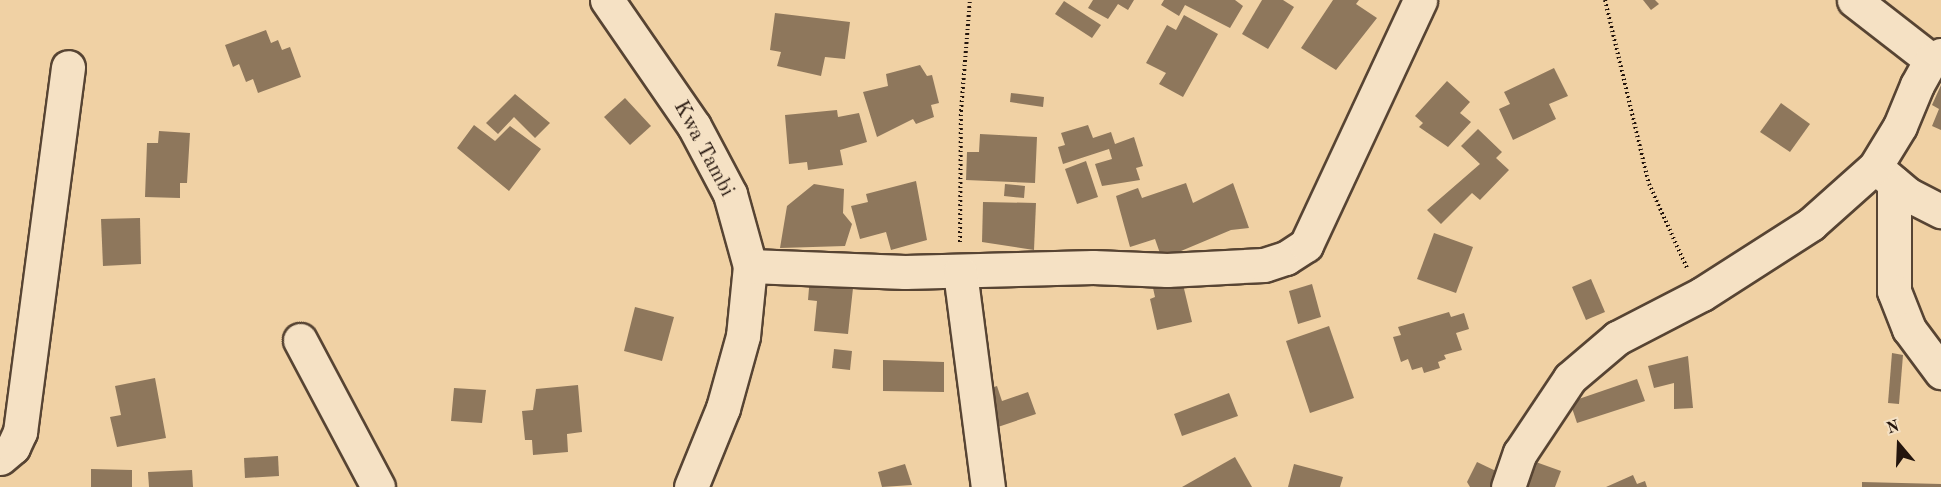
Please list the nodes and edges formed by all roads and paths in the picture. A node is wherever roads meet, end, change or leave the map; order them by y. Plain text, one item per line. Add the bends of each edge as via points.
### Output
1 (607, 0) edge
2 (970, 0) edge
3 (1420, 0) edge
4 (1605, 0) edge
5 (1854, 0) edge
6 (1936, 57) edge
7 (68, 67) dead end
8 (1884, 175) junction
9 (1941, 211) edge
10 (750, 266) junction
11 (960, 272) junction
12 (1702, 294) junction
13 (300, 340) dead end
14 (1941, 372) edge
15 (0, 458) edge
16 (378, 487) edge
17 (692, 487) edge
18 (988, 487) edge
19 (1508, 487) edge

1 - 10 street, Kwa Tambi via 694,126 730,194
2 - 11 path via 961,111
3 - 11 street via 1306,246 1286,258 1264,265 1167,270 1093,267
4 - 12 path via 1649,184
5 - 6 street
6 - 8 street
7 - 15 street via 20,432 13,447
8 - 9 street
8 - 12 street
8 - 14 street via 1894,291 1909,329
10 - 11 street
10 - 17 street, Kwa Tambi via 743,336 723,408
11 - 18 street
12 - 19 street via 1617,338 1570,378 1520,453
13 - 16 street

